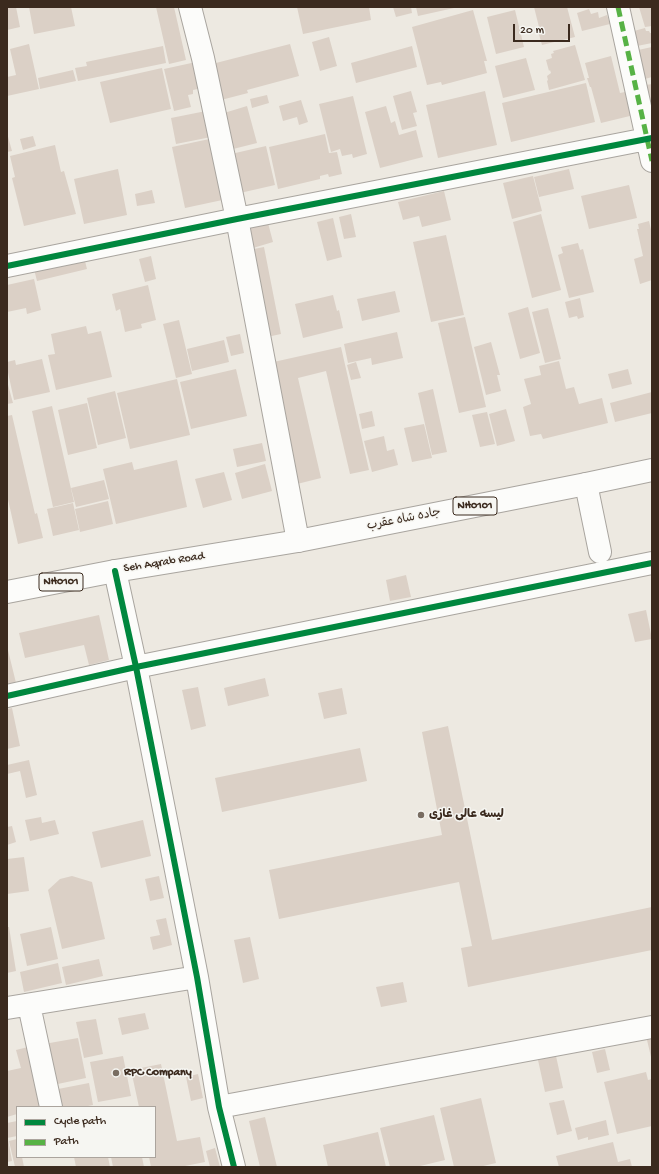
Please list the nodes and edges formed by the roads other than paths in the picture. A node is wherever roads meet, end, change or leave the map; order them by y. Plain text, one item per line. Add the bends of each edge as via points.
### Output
1 (190, 7) edge
2 (618, 7) edge
3 (650, 139) edge
4 (652, 161) edge
5 (237, 219) junction
6 (7, 266) edge
7 (652, 470) edge
8 (586, 484) junction
9 (298, 542) junction
10 (600, 552) dead end
11 (652, 563) edge
12 (115, 571) junction
13 (7, 592) edge
14 (136, 667) junction
15 (7, 696) edge
16 (197, 977) junction
17 (29, 1005) junction
18 (7, 1008) edge
19 (652, 1026) edge
20 (51, 1106) edge
21 (219, 1108) junction
22 (234, 1167) edge

1 - 5 main road
2 - 3 main road
3 - 4 main road
3 - 5 main road
5 - 6 main road
5 - 9 main road
7 - 8 main road, جاده شاه عقرب / NH0101
8 - 9 main road, جاده شاه عقرب / NH0101
8 - 10 main road
9 - 12 main road, Seh Aqrab Road / NH0101
11 - 14 main road
12 - 13 main road, Seh Aqrab Road / NH0101
12 - 14 main road
14 - 15 main road
14 - 16 main road
16 - 17 main road
16 - 21 main road
17 - 18 main road
17 - 20 main road
19 - 21 main road
21 - 22 main road

